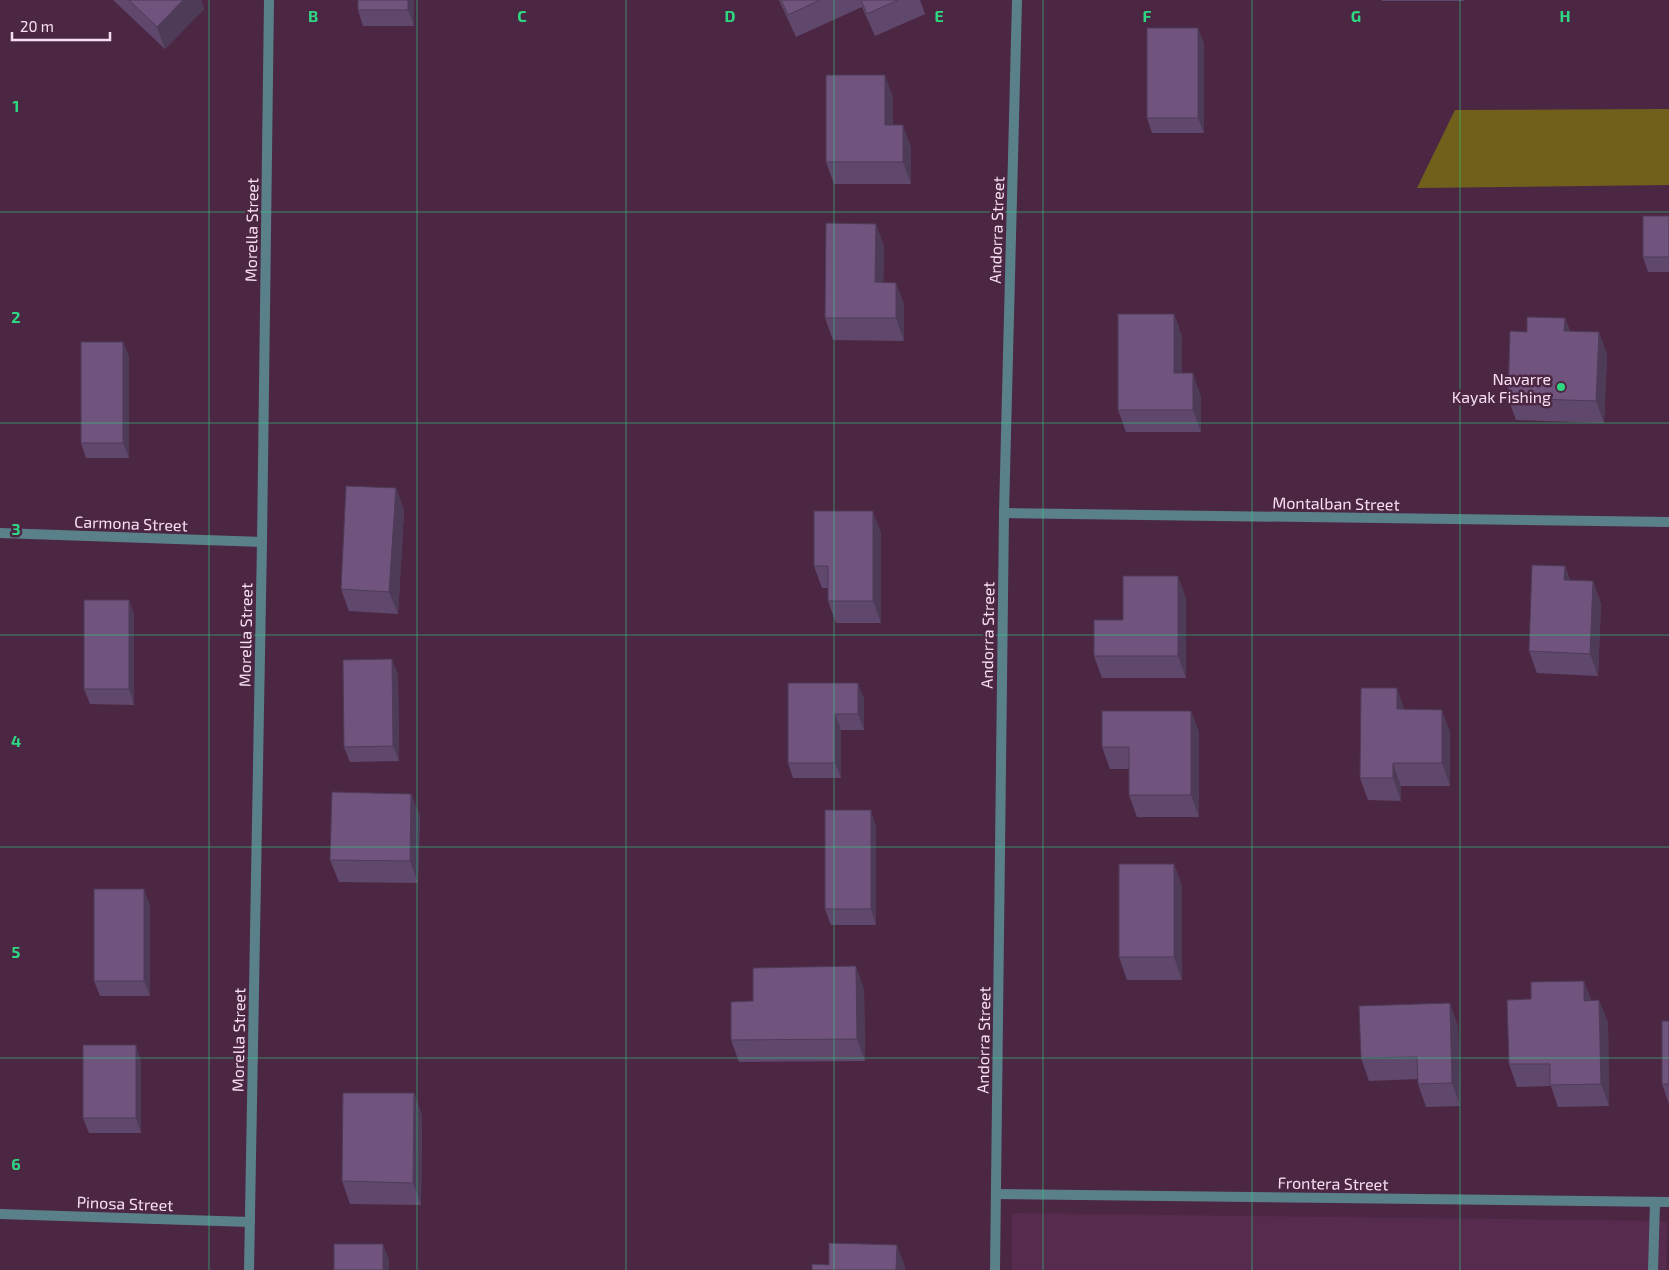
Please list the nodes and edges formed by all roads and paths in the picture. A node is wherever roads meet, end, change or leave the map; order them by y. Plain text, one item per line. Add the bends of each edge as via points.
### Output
1 (269, 0) edge
2 (1017, 0) edge
3 (1004, 513) junction
4 (1669, 522) edge
5 (0, 534) edge
6 (262, 542) junction
7 (996, 1194) junction
8 (1655, 1202) junction
9 (1669, 1202) edge
10 (0, 1214) edge
11 (250, 1222) junction
12 (248, 1270) edge
13 (995, 1270) edge
14 (1653, 1270) edge

1 - 6 street, Morella Street
2 - 3 street, Andorra Street
3 - 4 street, Montalban Street
3 - 7 street, Andorra Street
5 - 6 street, Carmona Street
6 - 11 street, Morella Street
7 - 8 street, Frontera Street
7 - 13 street, Andorra Street
8 - 9 street, Frontera Street
8 - 14 street
10 - 11 street, Pinosa Street
11 - 12 street, Morella Street

